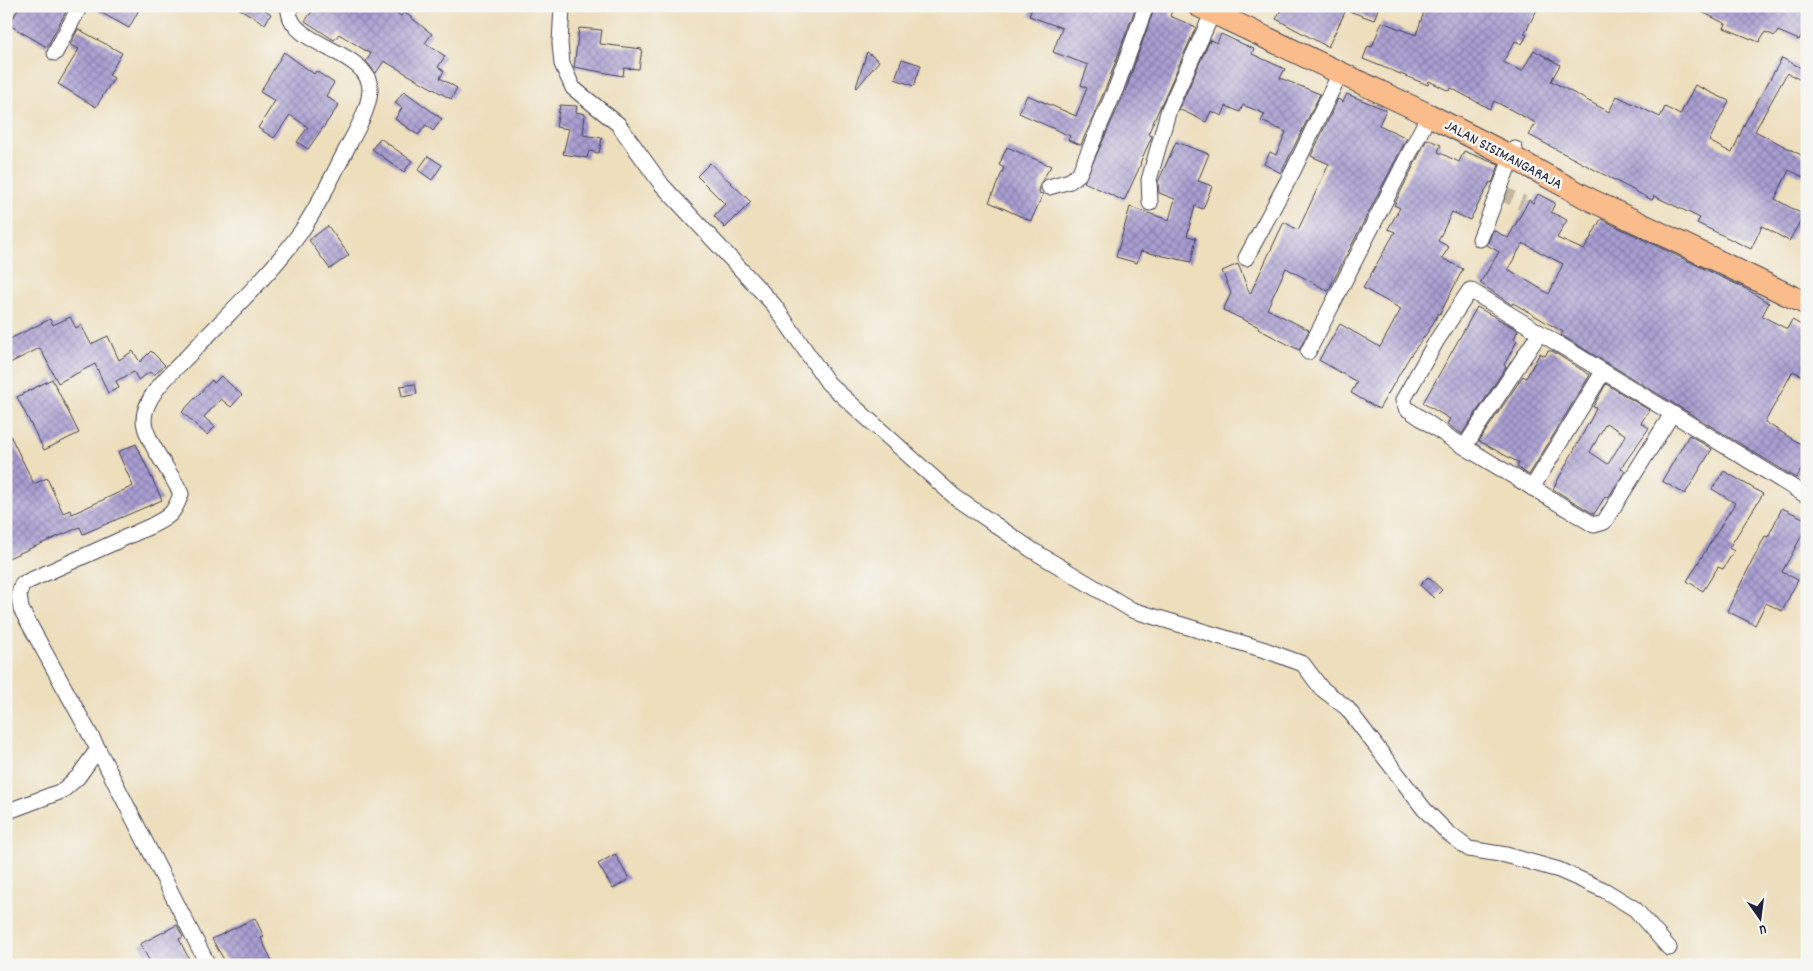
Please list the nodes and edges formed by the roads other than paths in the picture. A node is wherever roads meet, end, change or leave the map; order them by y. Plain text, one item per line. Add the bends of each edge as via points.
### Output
1 (80, 6) edge
2 (292, 6) edge
3 (562, 6) edge
4 (1146, 6) edge
5 (1213, 8) edge
6 (55, 53) dead end
7 (1340, 73) junction
8 (1429, 115) junction
9 (1514, 152) junction
10 (1049, 187) dead end
11 (1150, 203) dead end
12 (1480, 239) dead end
13 (1246, 258) dead end
14 (1800, 293) edge
15 (1539, 334) junction
16 (1308, 352) dead end
17 (1603, 372) junction
18 (1672, 414) junction
19 (1465, 446) junction
20 (1532, 488) junction
21 (1807, 496) edge
22 (98, 749) junction
23 (6, 812) edge
24 (1669, 948) dead end
25 (208, 965) edge

1 - 6 street
2 - 22 street via 289,12 293,25 357,65 366,78 370,89 356,131 301,232 266,274 172,372 147,405 146,433 181,494 175,510 151,526 22,584 19,594 21,609
3 - 24 street via 562,64 573,88 618,124 662,184 774,305 828,383 956,497 1032,550 1132,610 1303,664 1321,688 1346,708 1424,809 1448,834 1470,849 1559,870 1604,890 1635,909
4 - 10 street via 1116,88 1079,174 1070,181
5 - 7 highway, JALAN SISIMANGARAJA
5 - 9 highway, JALAN SISIMANGARAJA
5 - 11 street via 1169,109 1149,180
7 - 8 highway, JALAN SISIMANGARAJA
7 - 13 street
8 - 9 highway, JALAN SISIMANGARAJA
8 - 16 street
9 - 12 street
9 - 14 highway, JALAN SISIMANGARAJA
15 - 17 street
15 - 19 street
15 - 19 street via 1470,290 1455,311 1404,400 1406,408
17 - 18 street
17 - 20 street
18 - 20 street via 1604,522 1594,524
18 - 21 street
19 - 20 street
22 - 23 street via 62,791
22 - 25 street

